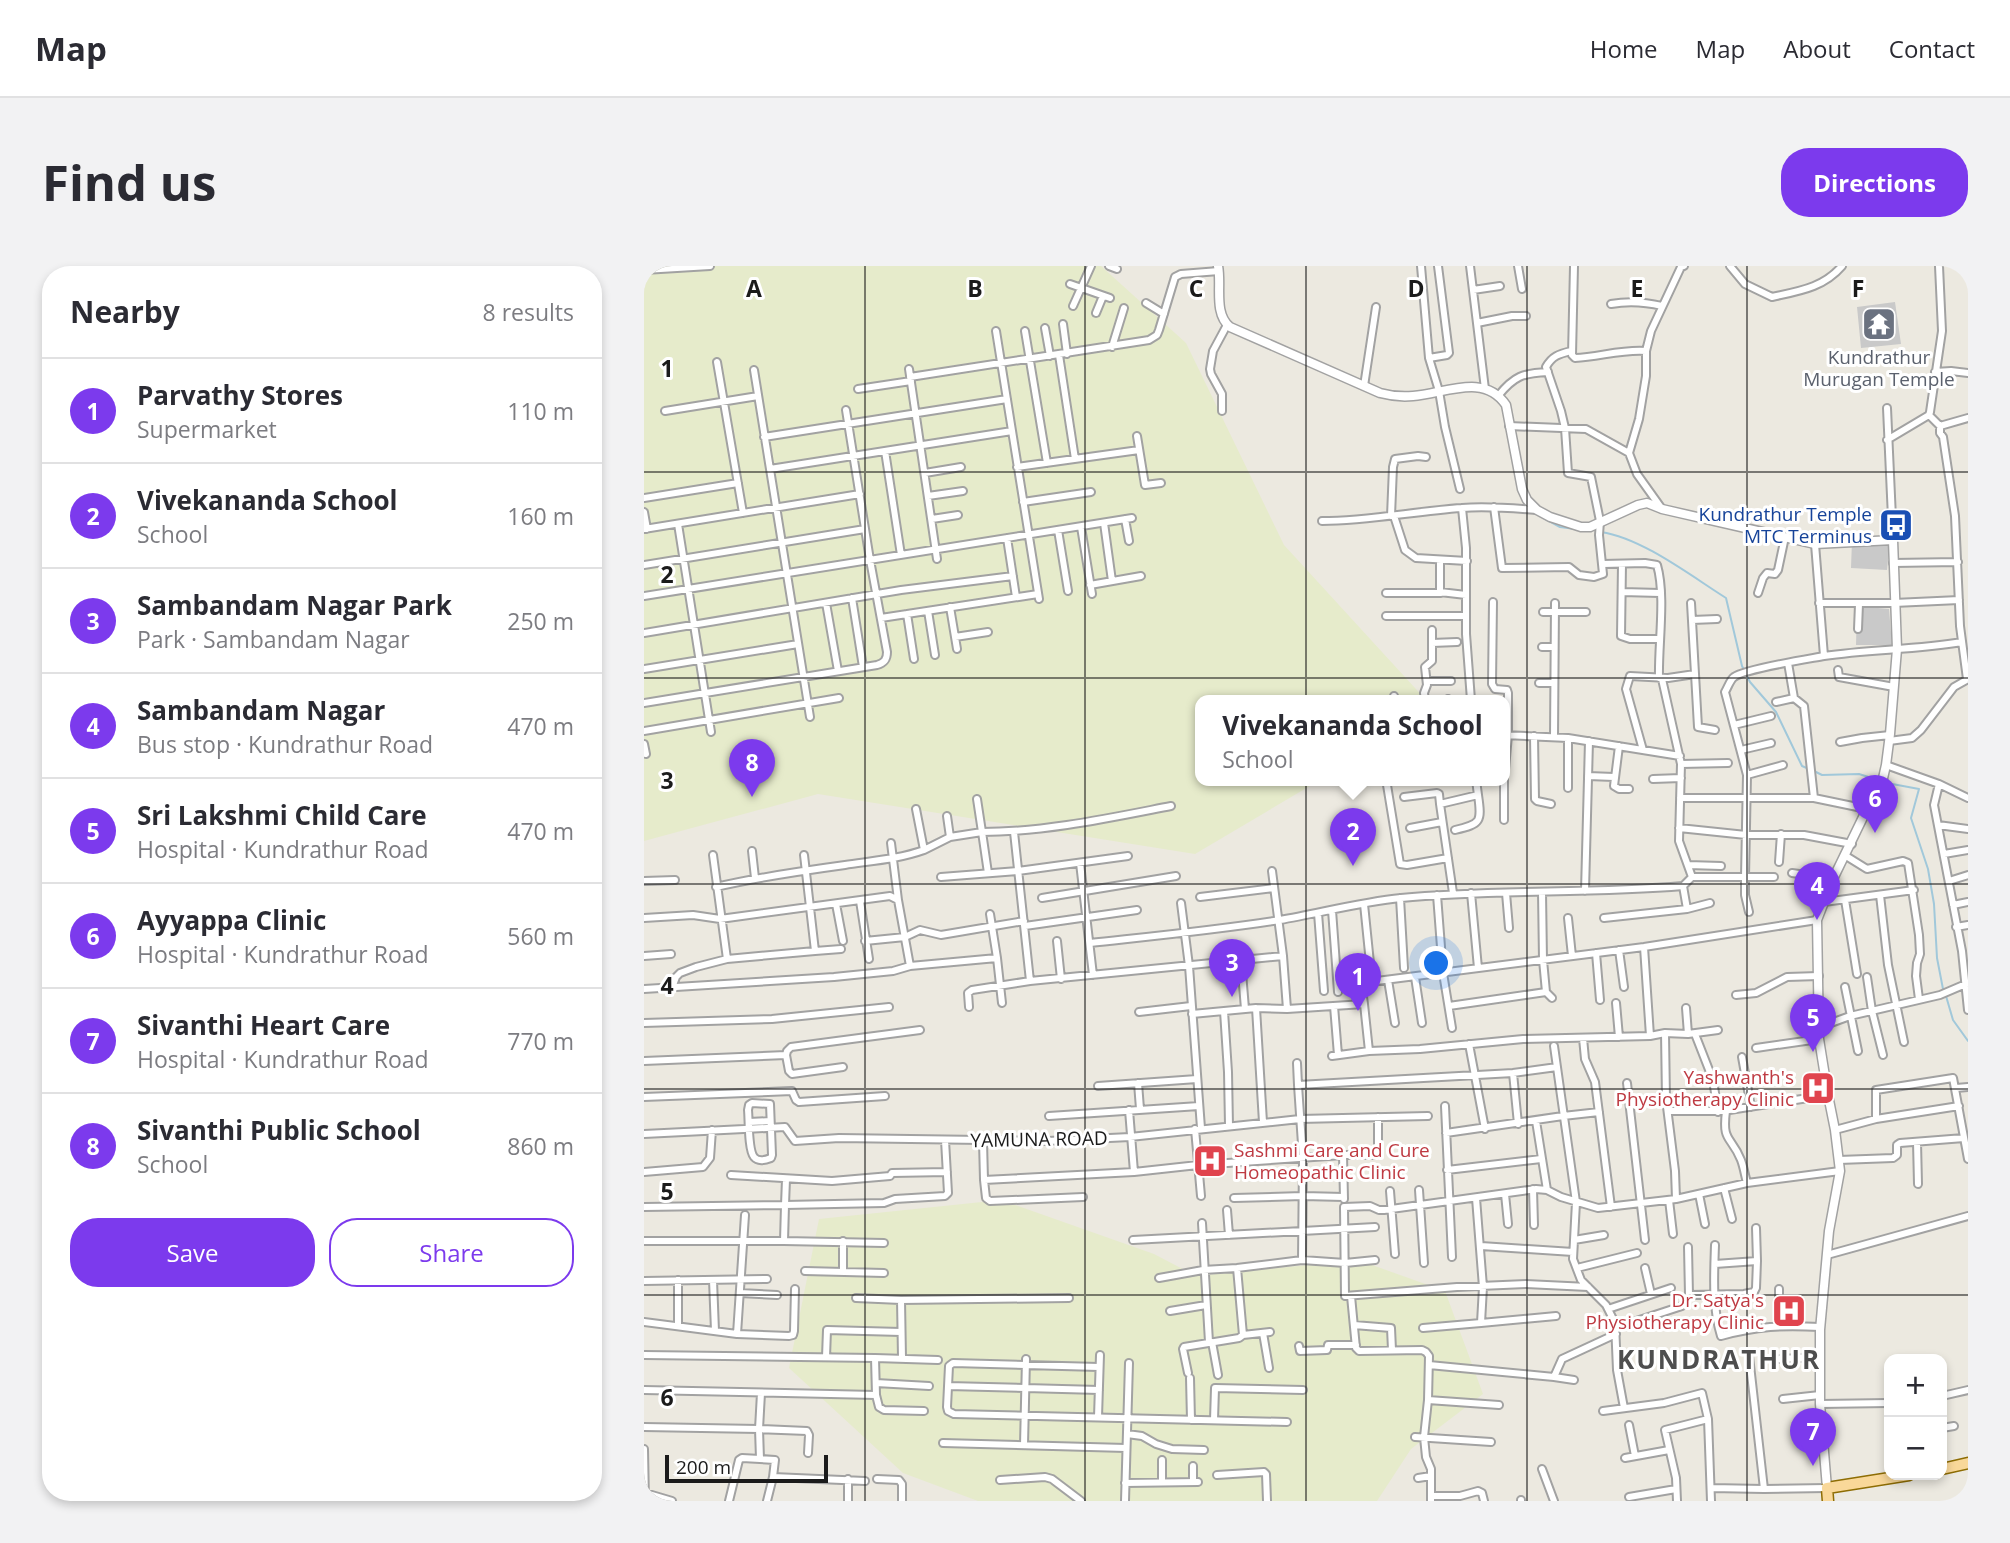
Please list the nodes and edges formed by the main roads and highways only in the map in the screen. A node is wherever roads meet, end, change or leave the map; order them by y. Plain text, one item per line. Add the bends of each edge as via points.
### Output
1 (1968, 1463) edge
2 (1947, 1468) edge
3 (1884, 1479) edge
4 (1828, 1501) edge

1 - 2 main road
3 - 4 main road via 1827,1488

